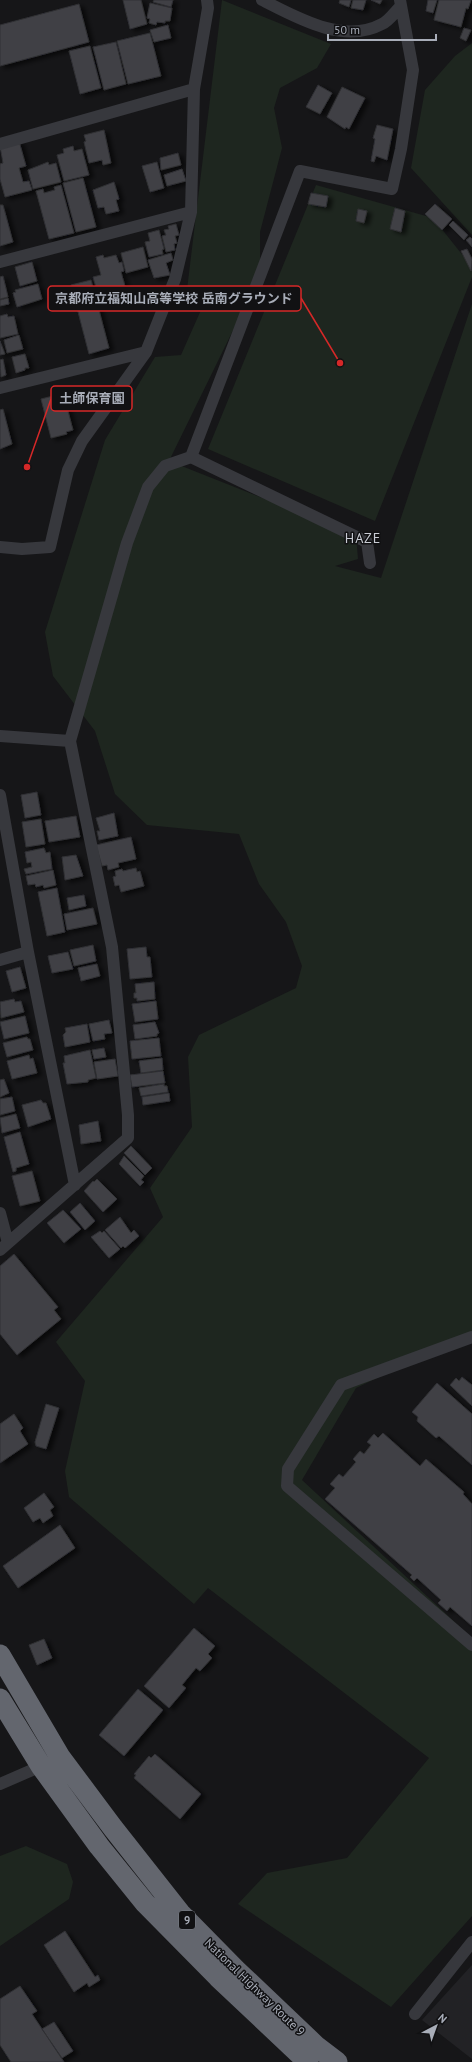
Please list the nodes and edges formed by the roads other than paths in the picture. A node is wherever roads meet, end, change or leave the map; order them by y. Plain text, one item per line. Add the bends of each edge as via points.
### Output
1 (207, 0) edge
2 (262, 0) edge
3 (400, 4) edge
4 (194, 89) junction
5 (0, 144) edge
6 (191, 212) junction
7 (0, 262) edge
8 (146, 352) junction
9 (0, 388) edge
10 (191, 457) junction
11 (0, 546) edge
12 (370, 563) dead end
13 (0, 736) edge
14 (70, 741) junction
15 (0, 796) edge
16 (28, 952) junction
17 (0, 960) edge
18 (75, 1185) junction
19 (0, 1213) edge
20 (4, 1246) edge
21 (472, 1338) edge
22 (472, 1645) edge
23 (0, 1655) edge
24 (0, 1699) edge
25 (60, 1757) junction
26 (41, 1766) junction
27 (0, 1784) edge
28 (472, 1942) edge
29 (415, 2014) dead end
30 (308, 2062) edge
31 (337, 2062) edge

1 - 4 street via 208,8
2 - 3 street via 308,23 340,30 366,30 383,24
3 - 10 street via 413,70 392,189 300,171
4 - 5 street
4 - 6 street
6 - 7 street
6 - 8 street via 175,279
8 - 9 street
8 - 11 street via 82,441 68,470 50,547 22,549
10 - 12 street via 367,542
10 - 14 street via 165,466 148,487 127,543
13 - 14 street
14 - 18 street via 112,947 128,1115 128,1138
15 - 16 street
16 - 17 street
16 - 18 street
18 - 20 street
19 - 20 street
21 - 22 street via 341,1385 288,1469 287,1486
23 - 25 highway, 9
24 - 26 highway, 9
25 - 26 street
25 - 31 highway, National Highway Route 9 / 9 via 180,1913 316,2046
26 - 27 street
26 - 30 highway, National Highway Route 9 / 9 via 99,1846 145,1903 218,1978
28 - 29 street

